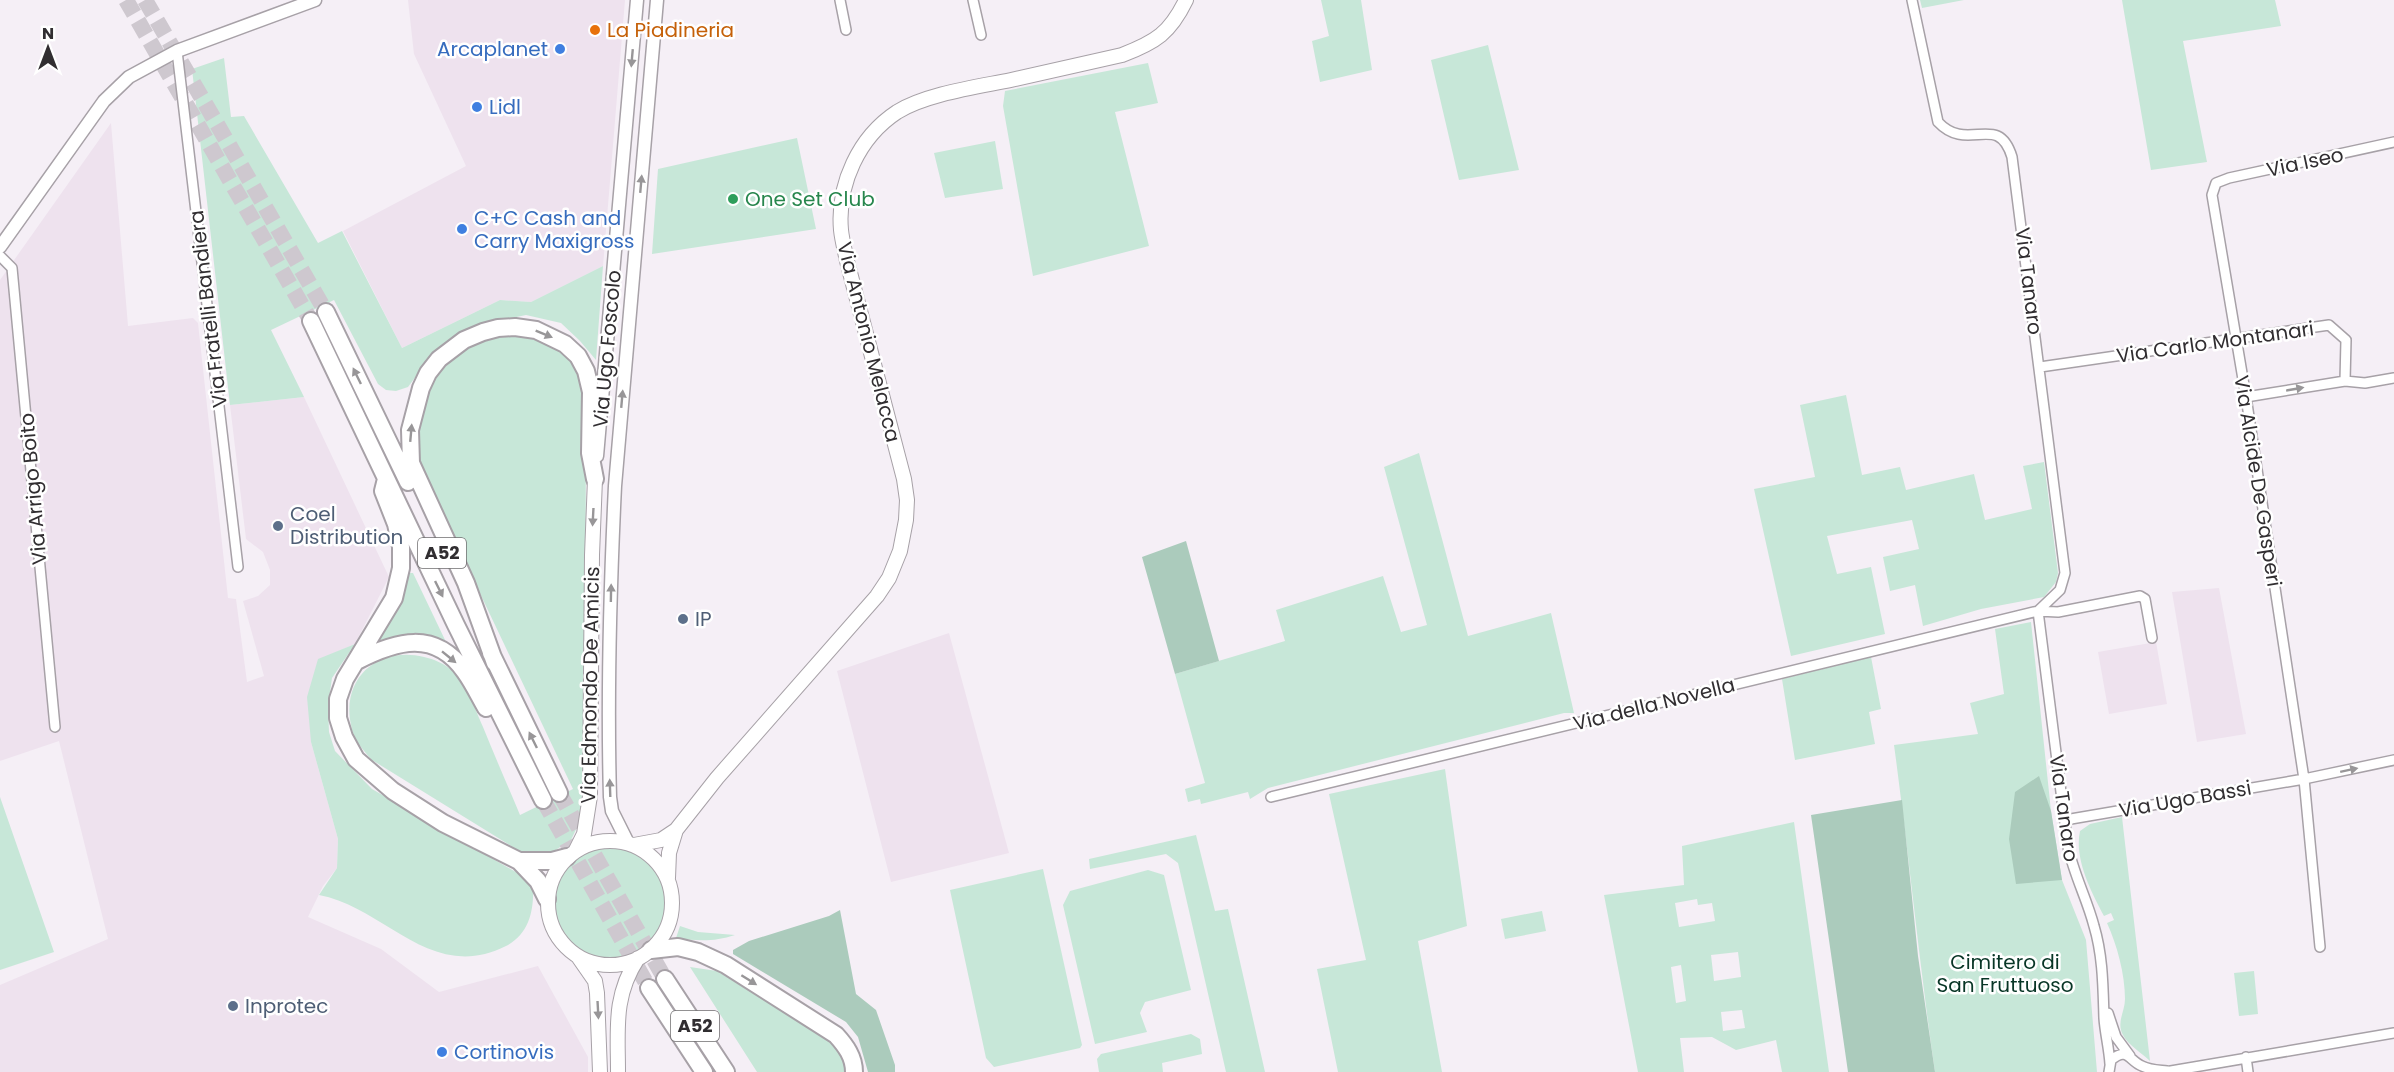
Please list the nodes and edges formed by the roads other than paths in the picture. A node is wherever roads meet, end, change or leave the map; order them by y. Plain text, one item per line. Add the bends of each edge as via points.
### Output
1 (315, 0) edge
2 (637, 0) edge
3 (657, 0) edge
4 (840, 0) edge
5 (974, 0) edge
6 (1186, 0) edge
7 (1912, 0) edge
8 (846, 30) dead end
9 (981, 34) dead end
10 (177, 51) junction
11 (2394, 142) edge
12 (2216, 183) joint
13 (0, 247) edge
14 (0, 256) edge
15 (326, 312) tunnel mouth
16 (311, 321) tunnel mouth
17 (2236, 339) junction
18 (2040, 367) junction
19 (2394, 378) edge
20 (2345, 381) junction
21 (2246, 398) junction
22 (386, 479) junction
23 (595, 479) junction
24 (592, 555) joint
25 (238, 567) dead end
26 (2038, 611) junction
27 (2152, 638) dead end
28 (356, 661) junction
29 (495, 663) junction
30 (55, 727) dead end
31 (510, 734) junction
32 (2394, 760) edge
33 (2304, 779) junction
34 (1271, 797) dead end
35 (2065, 820) junction
36 (676, 830) junction
37 (631, 844) junction
38 (572, 853) junction
39 (519, 861) junction
40 (668, 880) junction
41 (547, 899) junction
42 (2320, 947) dead end
43 (644, 954) junction
44 (578, 957) junction
45 (665, 979) tunnel mouth
46 (649, 988) tunnel mouth
47 (2105, 1001) junction
48 (2394, 1034) edge
49 (715, 1056) junction
50 (2246, 1057) junction
51 (2135, 1064) edge
52 (2109, 1070) edge
53 (600, 1072) edge
54 (618, 1072) edge
55 (704, 1072) edge
56 (726, 1072) edge
57 (733, 1072) edge
58 (854, 1072) edge
59 (2166, 1072) edge
60 (2248, 1072) edge

1 - 10 street
2 -> 23 street, Via Ugo Foscolo
37 -> 3 street via 612,811 610,797 612,551 616,465
4 - 8 street
5 - 9 street
6 - 36 main road, Via Antonio Melacca via 1175,24 1137,49 936,96 898,111 857,155 848,172 841,229 904,479 906,520 900,551 889,578 864,613 717,778
7 - 18 street, Via Tanaro via 1938,122 1956,135 1994,133 2004,138 2009,147
10 - 13 street via 129,77 104,101
10 - 25 street, Via Fratelli Bandiera
11 - 12 street, Via Iseo
12 - 17 street, Via Alcide De Gasperi via 2212,195
14 - 30 street, Via Arrigo Boito via 12,268
29 -> 15 highway, A52
16 - 22 highway, A52
17 - 18 street, Via Carlo Montanari
17 - 20 street, Via Carlo Montanari via 2329,326 2346,340
17 - 21 street, Via Alcide De Gasperi
18 - 26 street, Via Tanaro via 2065,573 2060,590
19 - 20 street via 2365,383
21 -> 20 street
21 - 33 street, Via Alcide De Gasperi
22 - 28 highway via 383,491 396,524 401,567 394,598
22 -> 31 highway, A52
23 -> 24 main road, Via Ugo Foscolo
29 -> 23 highway via 466,583 411,463 410,430 429,373 464,340 498,328 536,330 566,344 578,356 591,392 590,453
24 - 38 main road, Via Edmondo De Amicis via 590,796 584,834
26 - 27 street via 2058,612 2140,596 2145,599
26 - 34 street, Via della Novella
26 - 35 street, Via Tanaro
28 -> 31 highway via 402,642 438,648 464,670 497,728
28 - 39 highway via 338,699 338,718 356,759 393,792 443,823
31 -> 29 highway, A52 via 551,796
33 -> 32 street, Via Ugo Bassi
33 - 35 street, Via Ugo Bassi
33 - 42 street
35 - 47 street, Via Tanaro via 2074,874 2100,951
36 - 37 main road, Via Antonio Melacca via 661,840
36 - 40 main road, Via Antonio Melacca via 669,853
37 - 38 main road via 600,841
37 - 40 main road via 655,860
38 - 39 highway via 552,861
38 - 41 main road via 553,877
39 - 41 highway via 538,881
40 - 43 main road via 672,900 669,923 664,934
41 - 44 main road via 556,935
43 - 44 main road via 612,965
43 - 54 main road via 628,973 621,992 617,1014
43 -> 58 highway via 678,947 726,965 836,1035 846,1047
44 -> 53 main road via 595,981
45 - 49 highway, A52
46 - 55 highway, A52
47 - 51 street, Via Tanaro via 2116,1037
47 - 52 street, Via Tanaro
48 - 50 street
49 - 56 highway, A52
49 - 57 highway
50 - 59 street
50 - 60 street
51 - 52 street via 2120,1055 2114,1058
51 - 59 street

